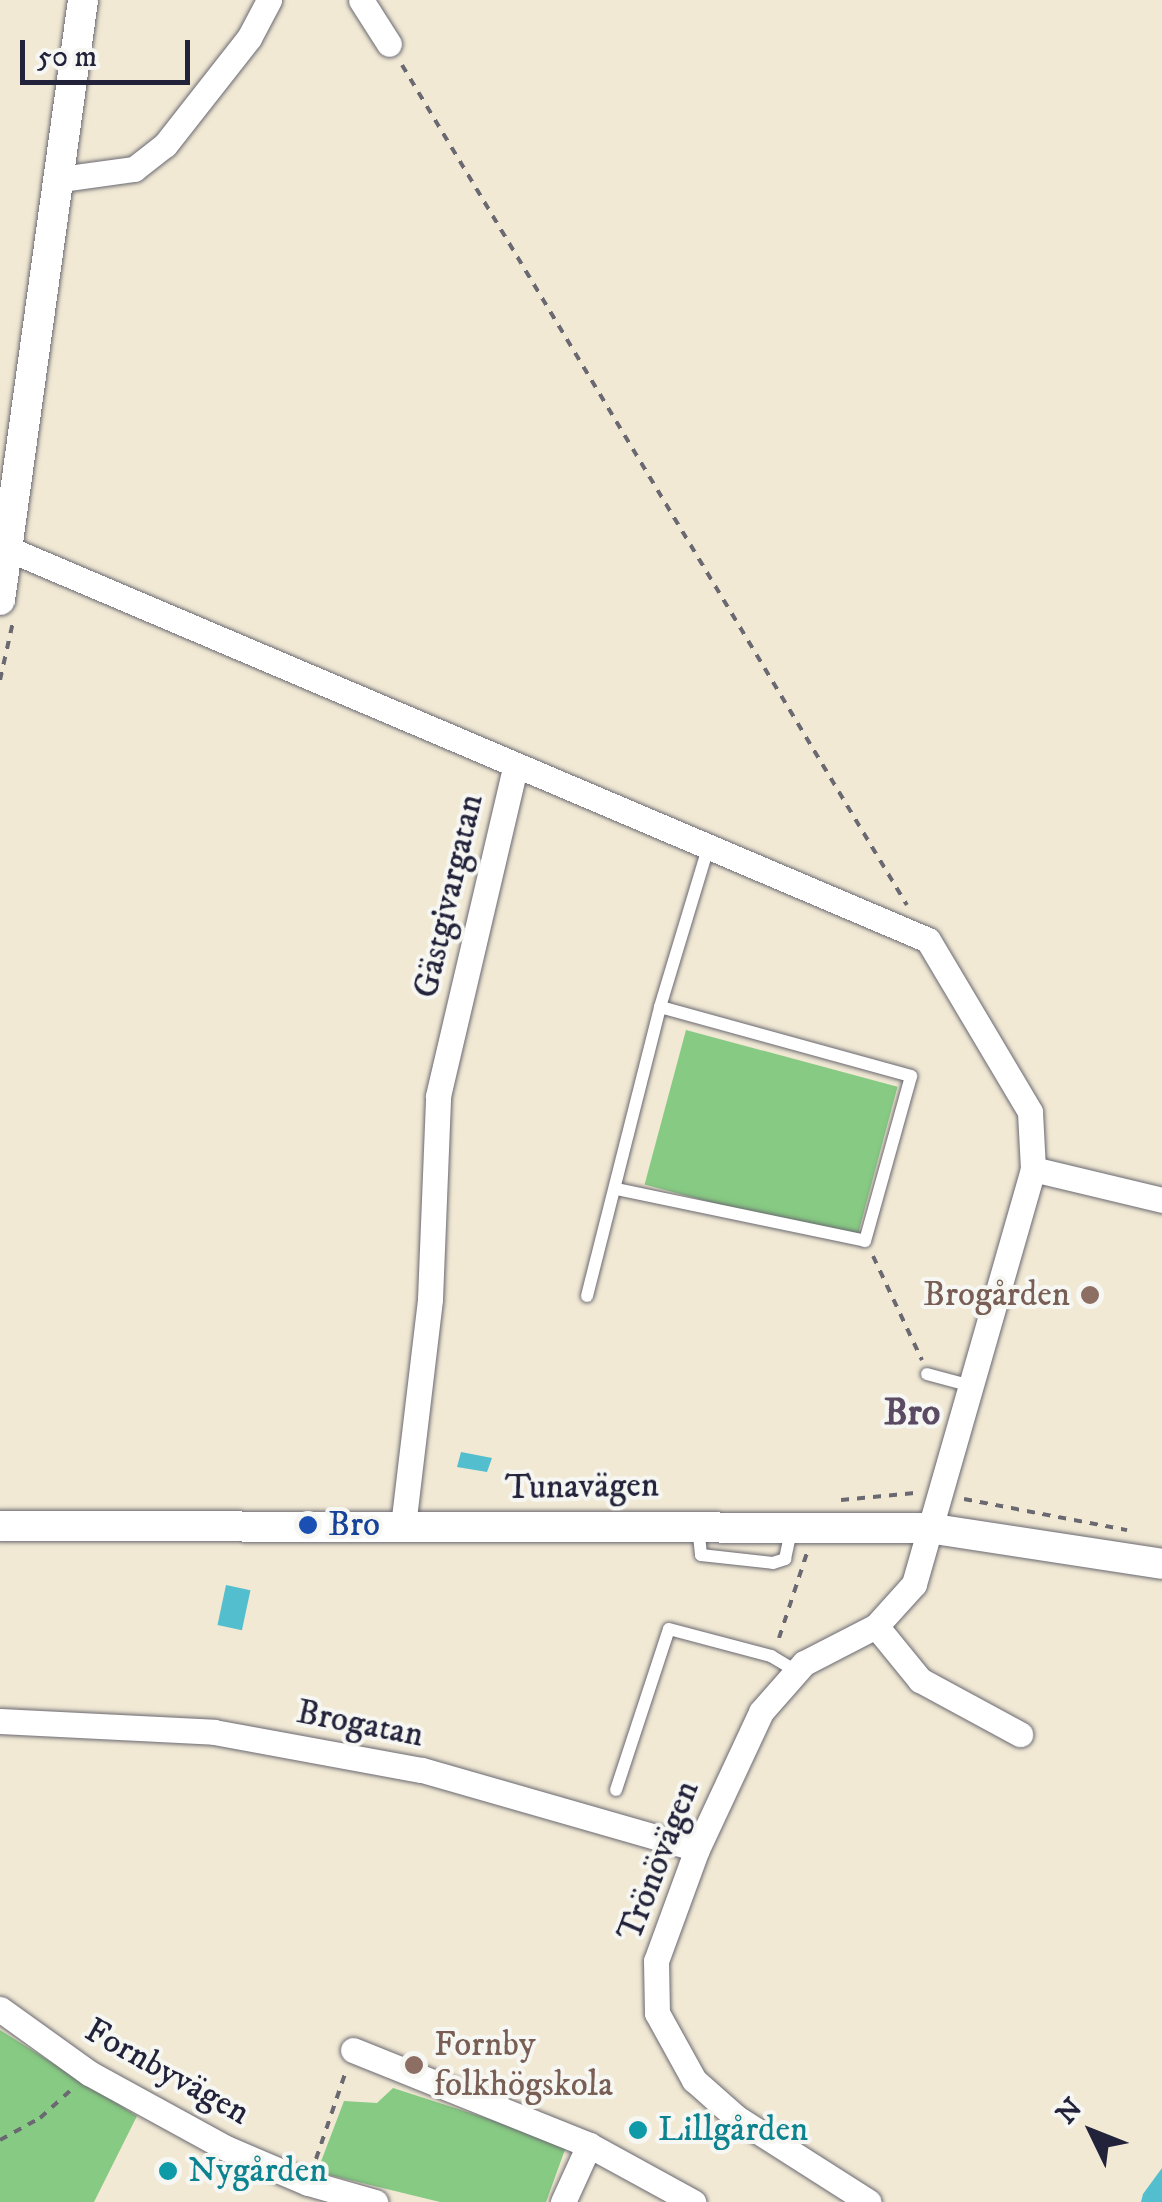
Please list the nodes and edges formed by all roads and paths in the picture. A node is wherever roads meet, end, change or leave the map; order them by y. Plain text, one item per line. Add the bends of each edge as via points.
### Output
1 (84, 0) edge
2 (269, 0) edge
3 (362, 0) edge
4 (389, 44) joint
5 (61, 178) junction
6 (10, 492) edge
7 (11, 550) junction
8 (0, 600) edge
9 (515, 768) junction
10 (707, 851) junction
11 (928, 940) junction
12 (660, 1006) junction
13 (1033, 1168) junction
14 (617, 1189) junction
15 (1162, 1200) edge
16 (865, 1241) junction
17 (588, 1296) dead end
18 (927, 1374) joint
19 (968, 1385) junction
20 (940, 1495) junction
21 (832, 1502) dead end
22 (0, 1526) edge
23 (403, 1526) junction
24 (928, 1528) junction
25 (1135, 1532) dead end
26 (1162, 1564) edge
27 (876, 1626) junction
28 (796, 1672) junction
29 (0, 1721) edge
30 (1020, 1734) dead end
31 (616, 1790) dead end
32 (696, 1849) junction
33 (0, 2009) edge
34 (353, 2050) joint
35 (89, 2072) junction
36 (0, 2140) edge
37 (588, 2145) junction
38 (308, 2183) junction
39 (376, 2202) edge
40 (563, 2202) edge
41 (693, 2202) edge
42 (869, 2202) edge

1 - 5 street
2 - 5 street via 249,38 165,145 134,169
3 - 4 street
4 - 11 path
5 - 6 street
6 - 7 street
7 - 8 street
7 - 9 street, Gästgivargatan
9 - 10 street
9 - 23 street, Gästgivargatan via 438,1096 430,1300
10 - 11 street
10 - 12 lane
11 - 13 street, Trönövägen via 1030,1112
12 - 14 lane
12 - 16 lane via 911,1076
13 - 15 street
13 - 19 street, Trönövägen
14 - 16 lane
14 - 17 lane
16 - 18 path
18 - 19 lane
19 - 20 street, Trönövägen
20 - 21 path via 874,1492
20 - 24 street, Trönövägen
20 - 25 path
22 - 23 street, Tunavägen
23 - 24 street, Tunavägen
24 - 26 street, Tunavägen
24 - 27 street, Trönövägen via 914,1584
27 - 28 street, Trönövägen
27 - 30 street via 920,1680
28 - 31 lane via 771,1656 669,1629
28 - 32 street, Trönövägen via 761,1712
29 - 32 street, Brogatan via 214,1732 422,1770
32 - 42 street, Trönövägen via 656,1961 652,1988 666,2035 711,2097
33 - 35 street, Fornbyvägen
34 - 37 street
34 - 38 path
35 - 36 path via 40,2118
35 - 38 street, Fornbyvägen via 226,2148
37 - 40 street
37 - 41 street
38 - 39 street, Fornbyvägen

